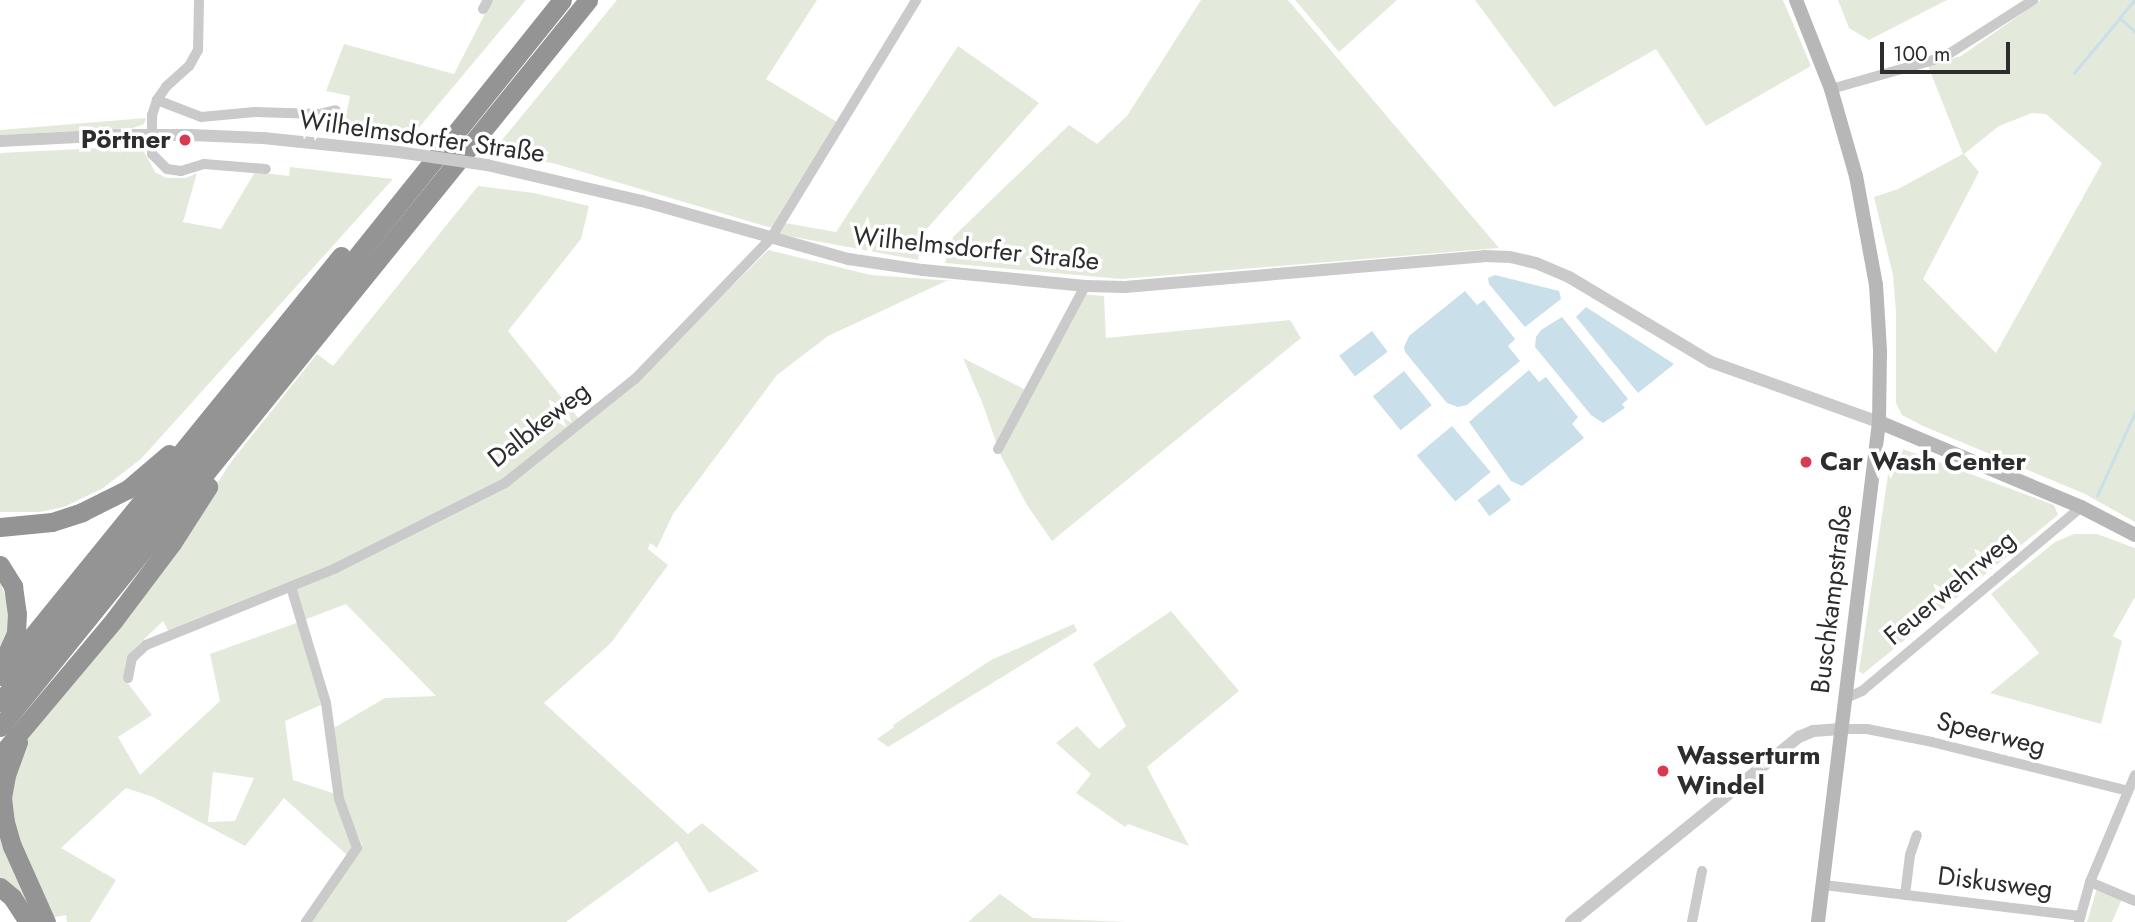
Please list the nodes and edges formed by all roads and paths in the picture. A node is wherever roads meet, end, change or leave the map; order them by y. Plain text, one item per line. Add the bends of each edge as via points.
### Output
1 (199, 0) edge
2 (562, 0) edge
3 (588, 0) edge
4 (916, 0) edge
5 (1796, 0) edge
6 (2033, 0) edge
7 (1831, 89) junction
8 (157, 100) junction
9 (336, 110) dead end
10 (151, 135) junction
11 (0, 141) edge
12 (266, 169) dead end
13 (402, 196) junction
14 (771, 238) junction
15 (1084, 286) junction
16 (231, 391) junction
17 (255, 412) junction
18 (1879, 422) junction
19 (998, 449) dead end
20 (2081, 507) junction
21 (0, 527) edge
22 (2135, 535) edge
23 (0, 565) edge
24 (290, 587) junction
25 (0, 668) edge
26 (0, 676) edge
27 (128, 678) dead end
28 (1844, 699) junction
29 (0, 702) edge
30 (36, 715) junction
31 (0, 727) edge
32 (1841, 729) junction
33 (0, 755) edge
34 (2135, 775) edge
35 (2129, 791) junction
36 (1917, 835) dead end
37 (1702, 871) dead end
38 (2090, 882) junction
39 (1824, 885) junction
40 (0, 887) edge
41 (1905, 895) junction
42 (2135, 901) edge
43 (2079, 919) edge
44 (28, 922) edge
45 (46, 922) edge
46 (306, 922) edge
47 (1571, 922) edge
48 (1692, 922) edge
49 (1818, 922) edge

1 - 8 street via 198,50
2 - 13 highway
3 - 17 highway
4 - 14 street, Dalbkeweg
5 - 7 main road, Buschkampstraße
6 - 7 street via 1944,57
7 - 18 main road, Buschkampstraße via 1856,176 1872,259
8 - 9 street via 201,117
8 - 10 street
10 - 11 street, Wilhelmsdorfer Straße
10 - 12 street via 152,154 167,169 181,171 204,164
10 - 14 street, Wilhelmsdorfer Straße, bridge via 264,138 487,165 642,201
13 - 16 highway via 334,263
13 - 29 highway via 209,445
14 - 15 street, Wilhelmsdorfer Straße via 879,265
14 - 24 street, Dalbkeweg via 635,379 505,483
15 - 18 street, Wilhelmsdorfer Straße via 1125,287 1510,257 1569,276 1711,362
15 - 19 street
16 - 21 highway via 146,475 110,500 52,522
16 - 26 highway
17 - 30 highway via 172,543
17 - 31 highway
18 - 20 main road
18 - 28 main road, Buschkampstraße
20 - 22 main road
20 - 28 street, Feuerwehrweg via 1862,691
23 - 25 highway via 13,586 18,613 16,633
24 - 27 street, Dalbkeweg via 146,645 132,658
24 - 46 street via 326,703 339,799 358,848
28 - 32 main road, Buschkampstraße
30 - 33 highway
30 - 45 highway via 14,750 2,798 12,846
32 - 35 street, Speerweg via 1867,729 1932,742
32 - 39 main road, Buschkampstraße
32 - 47 street via 1799,737
34 - 35 street, Diskusweg
35 - 38 street, Diskusweg
36 - 41 street, Diskusweg
37 - 48 street
38 - 42 street
38 - 43 street, Diskusweg
39 - 41 street, Diskusweg
39 - 49 main road, Buschkampstraße
40 - 44 highway
41 - 43 street, Diskusweg

